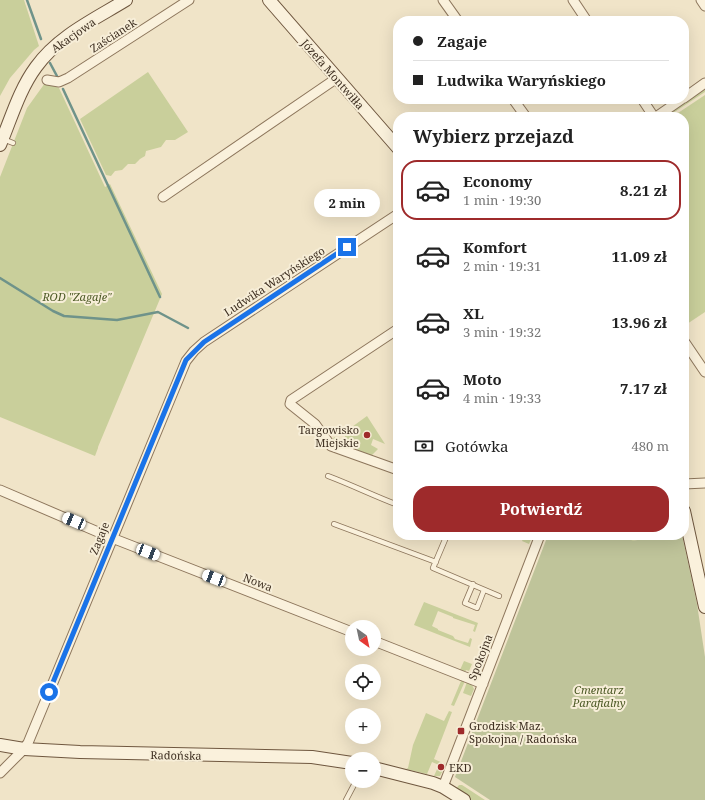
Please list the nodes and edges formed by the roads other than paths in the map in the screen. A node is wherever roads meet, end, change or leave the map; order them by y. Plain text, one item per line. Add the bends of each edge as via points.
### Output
1 (126, 0) edge
2 (189, 0) edge
3 (268, 0) edge
4 (443, 0) edge
5 (573, 0) edge
6 (701, 0) edge
7 (705, 6) edge
8 (454, 16) edge
9 (584, 16) edge
10 (337, 78) junction
11 (47, 80) dead end
12 (705, 83) edge
13 (689, 94) edge
14 (674, 104) edge
15 (662, 112) edge
16 (4, 141) edge
17 (393, 142) edge
18 (163, 198) dead end
19 (393, 217) edge
20 (393, 332) edge
21 (204, 342) joint
22 (689, 348) edge
23 (705, 372) edge
24 (393, 468) edge
25 (328, 476) dead end
26 (705, 483) edge
27 (689, 484) edge
28 (0, 490) edge
29 (393, 503) edge
30 (334, 524) dead end
31 (689, 534) edge
32 (112, 538) junction
33 (445, 540) edge
34 (538, 540) edge
35 (436, 562) junction
36 (473, 584) junction
37 (484, 590) junction
38 (499, 596) dead end
39 (705, 607) edge
40 (345, 629) edge
41 (381, 643) edge
42 (483, 684) junction
43 (0, 745) edge
44 (24, 748) junction
45 (345, 762) edge
46 (381, 770) edge
47 (0, 773) edge
48 (443, 787) junction
49 (352, 788) edge
50 (458, 798) edge
51 (346, 800) edge

1 - 16 street, Akacjowa via 60,41 45,56 26,84
2 - 11 street, Zaścianek via 68,78 59,82
3 - 10 street, Józefa Montwiłła
4 - 8 street
5 - 9 street
6 - 7 street
10 - 17 street, Józefa Montwiłła
10 - 18 street
12 - 13 street
14 - 15 street
19 - 21 street, Ludwika Waryńskiego
20 - 24 street via 291,400 290,404 315,424 331,446
21 - 32 street, Zagaje via 182,366
22 - 23 street
25 - 29 lane
26 - 27 street
28 - 32 street, Nowa
30 - 35 lane
31 - 39 street
32 - 40 street, Nowa
32 - 44 street, Zagaje
33 - 35 lane
34 - 42 street, Spokojna
35 - 36 lane via 433,568
36 - 37 lane
36 - 37 lane via 465,603 476,608
37 - 38 lane
41 - 42 street
42 - 48 street, Spokojna
43 - 44 street, Radońska
44 - 45 street, Radońska via 102,753 312,757
44 - 47 street, Zagaje
46 - 48 street via 422,779
48 - 50 street
49 - 51 lane

